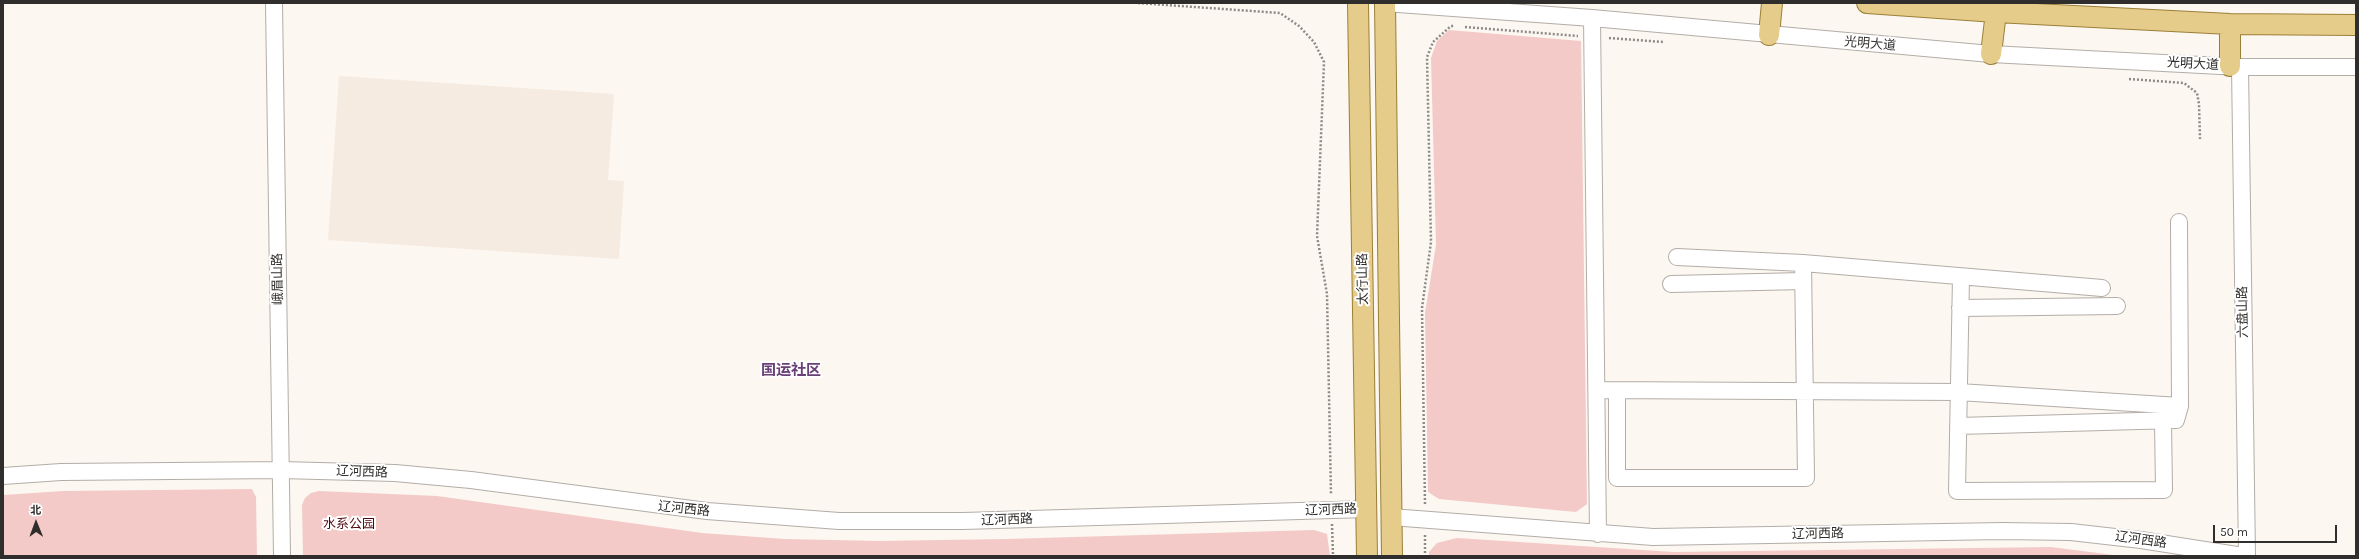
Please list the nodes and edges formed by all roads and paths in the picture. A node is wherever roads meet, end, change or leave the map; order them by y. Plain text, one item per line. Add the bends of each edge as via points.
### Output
1 (274, 3) edge
2 (1138, 3) edge
3 (1358, 3) edge
4 (1385, 3) edge
5 (1772, 3) edge
6 (1867, 3) edge
7 (1996, 12) junction
8 (1592, 18) junction
9 (2230, 24) junction
10 (2356, 25) edge
11 (1586, 36) dead end
12 (1769, 36) junction
13 (1602, 38) dead end
14 (1666, 43) dead end
15 (1991, 54) junction
16 (2235, 67) junction
17 (2356, 67) edge
18 (2120, 78) dead end
19 (2200, 139) dead end
20 (2179, 222) dead end
21 (1677, 257) dead end
22 (1803, 263) junction
23 (1961, 277) junction
24 (1804, 281) junction
25 (1671, 284) dead end
26 (2102, 288) dead end
27 (2117, 306) dead end
28 (1960, 308) junction
29 (1598, 390) junction
30 (1617, 391) junction
31 (1804, 392) junction
32 (1959, 392) junction
33 (2180, 406) junction
34 (2163, 422) junction
35 (1958, 426) junction
36 (281, 470) junction
37 (3, 476) edge
38 (1367, 509) junction
39 (1332, 511) junction
40 (1391, 517) junction
41 (1425, 519) junction
42 (1598, 534) junction
43 (282, 556) edge
44 (1333, 556) edge
45 (1367, 556) edge
46 (1392, 556) edge
47 (1425, 556) edge
48 (2243, 556) edge
49 (2247, 556) edge

1 - 36 street, 峨眉山路
2 - 39 path via 1280,13 1299,26 1314,42 1324,62 1317,236 1327,294
3 - 38 main road, 太行山路
4 - 8 street, 光明大道
4 - 40 main road, 太行山路
5 - 12 main road
6 - 7 main road
7 - 9 main road
7 - 15 main road
8 - 12 street, 光明大道
8 - 29 street
9 - 10 main road
9 - 16 main road
11 - 41 path via 1451,26 1433,42 1427,57 1431,242 1422,308
12 - 15 street, 光明大道
13 - 14 path
15 - 16 street, 光明大道
16 - 17 street, 光明大道
16 - 49 street, 六盘山路
18 - 19 path via 2184,83 2197,92
20 - 33 street
21 - 22 street
22 - 23 street
22 - 24 street
23 - 26 street
23 - 28 street
24 - 25 street
24 - 31 street
27 - 28 street
28 - 32 street
29 - 30 street
29 - 42 street
30 - 31 street
30 - 31 street via 1617,478 1806,478
31 - 32 street
32 - 33 street
32 - 35 street
33 - 34 street via 2176,420
34 - 35 street
34 - 35 street via 2164,490 1957,491
36 - 37 street, 辽河西路 via 61,472
36 - 39 street, 辽河西路 via 416,475 707,511 839,521 963,521
36 - 43 street, 峨眉山路
38 - 39 street, 辽河西路
38 - 45 main road, 太行山路
39 - 44 path
40 - 41 street, 辽河西路
40 - 46 main road, 太行山路
41 - 42 street, 辽河西路
41 - 47 path
42 - 48 street, 辽河西路 via 1681,537 2071,532

